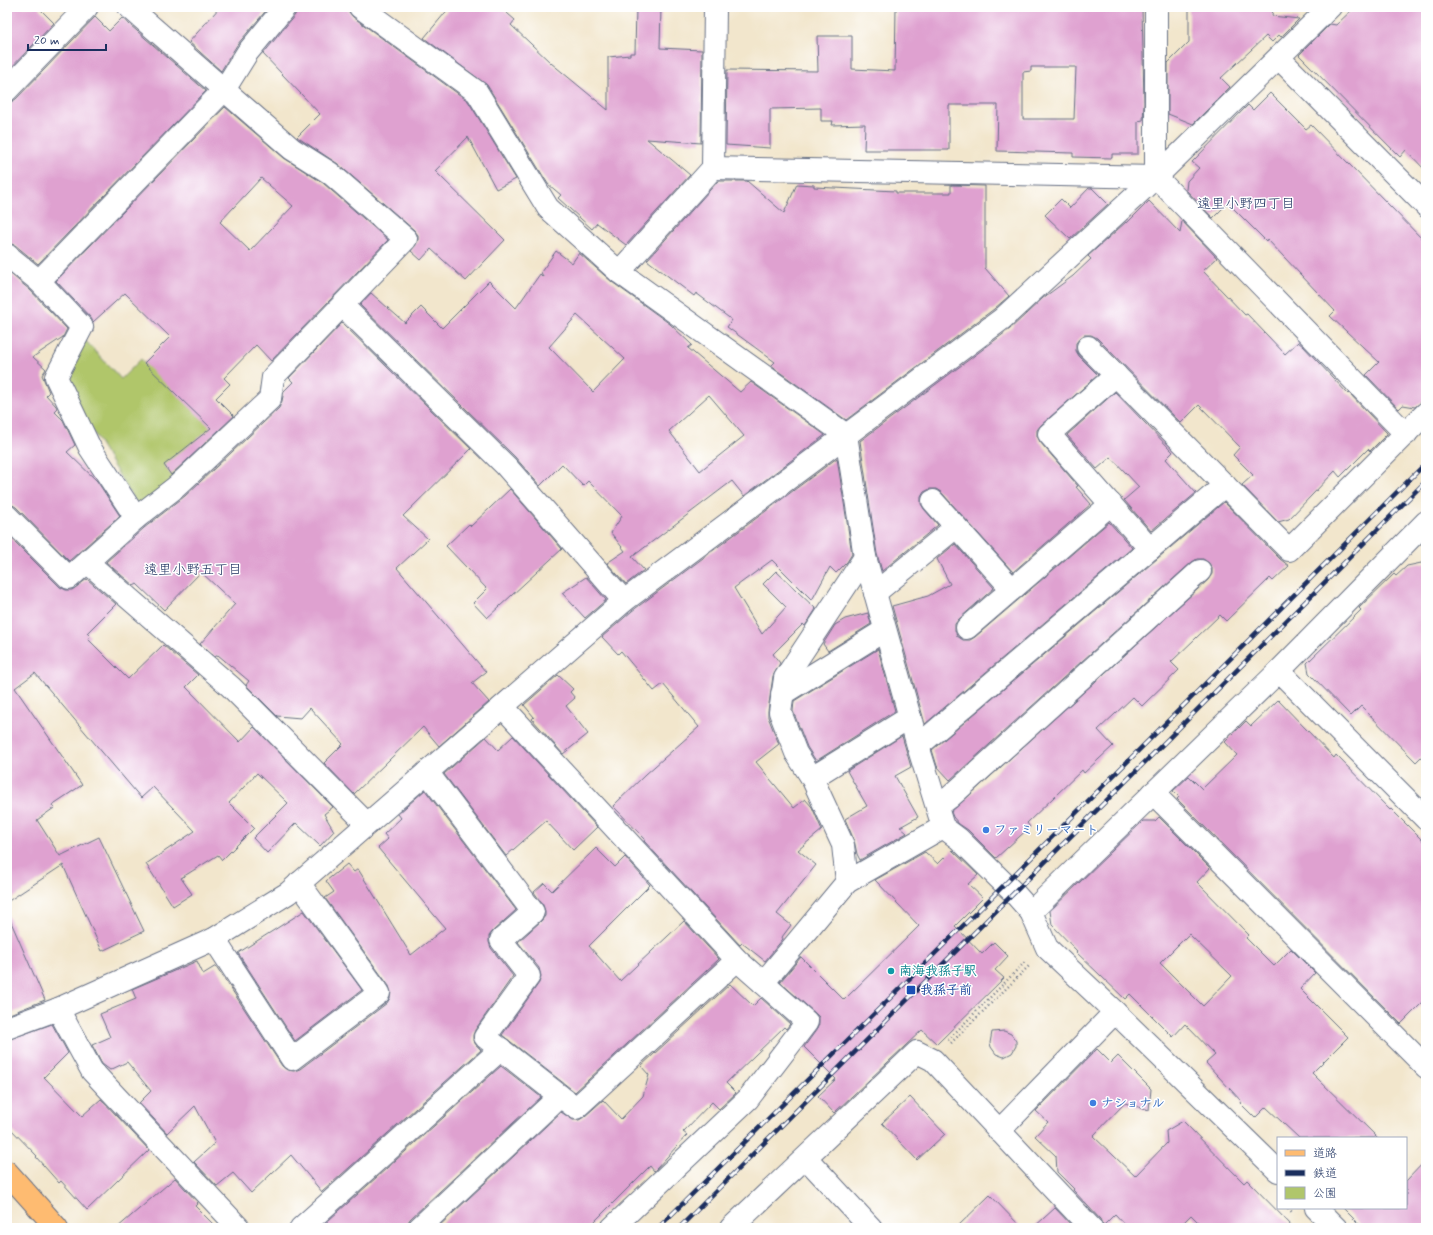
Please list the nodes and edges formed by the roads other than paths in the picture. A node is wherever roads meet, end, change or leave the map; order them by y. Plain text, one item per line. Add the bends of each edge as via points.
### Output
1 (87, 7) edge
2 (128, 7) edge
3 (285, 7) edge
4 (360, 7) edge
5 (715, 7) edge
6 (1156, 7) edge
7 (1330, 7) edge
8 (1279, 58) junction
9 (7, 90) edge
10 (224, 90) junction
11 (713, 168) junction
12 (1156, 177) junction
13 (1426, 206) edge
14 (7, 255) edge
15 (619, 272) junction
16 (38, 281) junction
17 (343, 306) junction
18 (1088, 347) dead end
19 (1116, 375) junction
20 (1426, 414) edge
21 (1406, 434) junction
22 (846, 435) junction
23 (1225, 485) junction
24 (933, 501) dead end
25 (1110, 504) junction
26 (7, 516) edge
27 (136, 518) junction
28 (956, 527) junction
29 (1422, 535) edge
30 (1150, 549) junction
31 (865, 557) junction
32 (87, 562) junction
33 (1200, 571) dead end
34 (1012, 589) junction
35 (875, 593) junction
36 (624, 601) junction
37 (967, 628) dead end
38 (885, 630) junction
39 (1279, 671) junction
40 (782, 694) junction
41 (503, 707) junction
42 (910, 717) junction
43 (918, 746) junction
44 (427, 772) junction
45 (812, 778) junction
46 (1153, 793) junction
47 (940, 817) junction
48 (1426, 819) edge
49 (367, 824) junction
50 (847, 882) junction
51 (300, 883) junction
52 (1031, 912) junction
53 (214, 939) junction
54 (737, 960) junction
55 (763, 983) junction
56 (58, 1009) junction
57 (1115, 1012) junction
58 (7, 1028) edge
59 (501, 1049) junction
60 (1426, 1067) edge
61 (560, 1096) junction
62 (999, 1131) junction
63 (806, 1158) junction
64 (1277, 1170) edge
65 (7, 1172) edge
66 (1317, 1209) edge
67 (57, 1228) edge
68 (239, 1228) edge
69 (301, 1228) edge
70 (419, 1228) edge
71 (612, 1228) edge
72 (731, 1228) edge
73 (871, 1228) edge
74 (1091, 1228) edge
75 (1336, 1228) edge

1 - 9 street
2 - 10 street
3 - 10 street via 246,53
4 - 15 street via 477,92 548,208
5 - 11 street
6 - 12 street
7 - 8 street
8 - 12 street
8 - 13 street
10 - 16 street
10 - 17 street via 292,149 330,173 406,239
11 - 12 street
11 - 15 street
12 - 21 street
12 - 22 street via 1002,319
14 - 16 street
15 - 22 street
16 - 27 street via 82,327 56,378 90,448
17 - 27 street via 273,377 270,399 176,487
17 - 36 street via 506,466
18 - 19 street
19 - 23 street
19 - 25 street via 1049,434
20 - 21 street
21 - 23 street via 1289,550
22 - 31 street
22 - 36 street
23 - 30 street
24 - 28 street
25 - 30 street
25 - 34 street
26 - 32 street via 70,578
27 - 32 street
28 - 34 street
28 - 35 street
29 - 39 street
30 - 43 street
31 - 35 street
31 - 40 street via 785,678
32 - 49 street via 231,687
33 - 47 street via 950,798
34 - 37 street
35 - 38 street
36 - 41 street
38 - 40 street
38 - 42 street
39 - 46 street
39 - 48 street
40 - 45 street via 780,712 796,753
41 - 44 street
41 - 54 street
42 - 43 street
42 - 45 street
43 - 47 street
44 - 49 street
44 - 59 street via 533,912 501,940 529,976 485,1037
45 - 50 street via 843,845
46 - 52 street
46 - 60 street
47 - 50 street
47 - 52 street
49 - 51 street
50 - 55 street
51 - 53 street
51 - 53 street via 379,993 292,1059
52 - 57 street via 1047,948
53 - 56 street
54 - 55 street
54 - 61 street via 576,1108
55 - 71 street via 807,1022 748,1099
56 - 58 street
56 - 68 street via 92,1071
57 - 62 street
57 - 64 street
59 - 61 street
59 - 69 street
61 - 70 street
62 - 63 street via 933,1060 917,1052
62 - 74 street
63 - 72 street
63 - 73 street
65 - 67 main road
66 - 75 street

